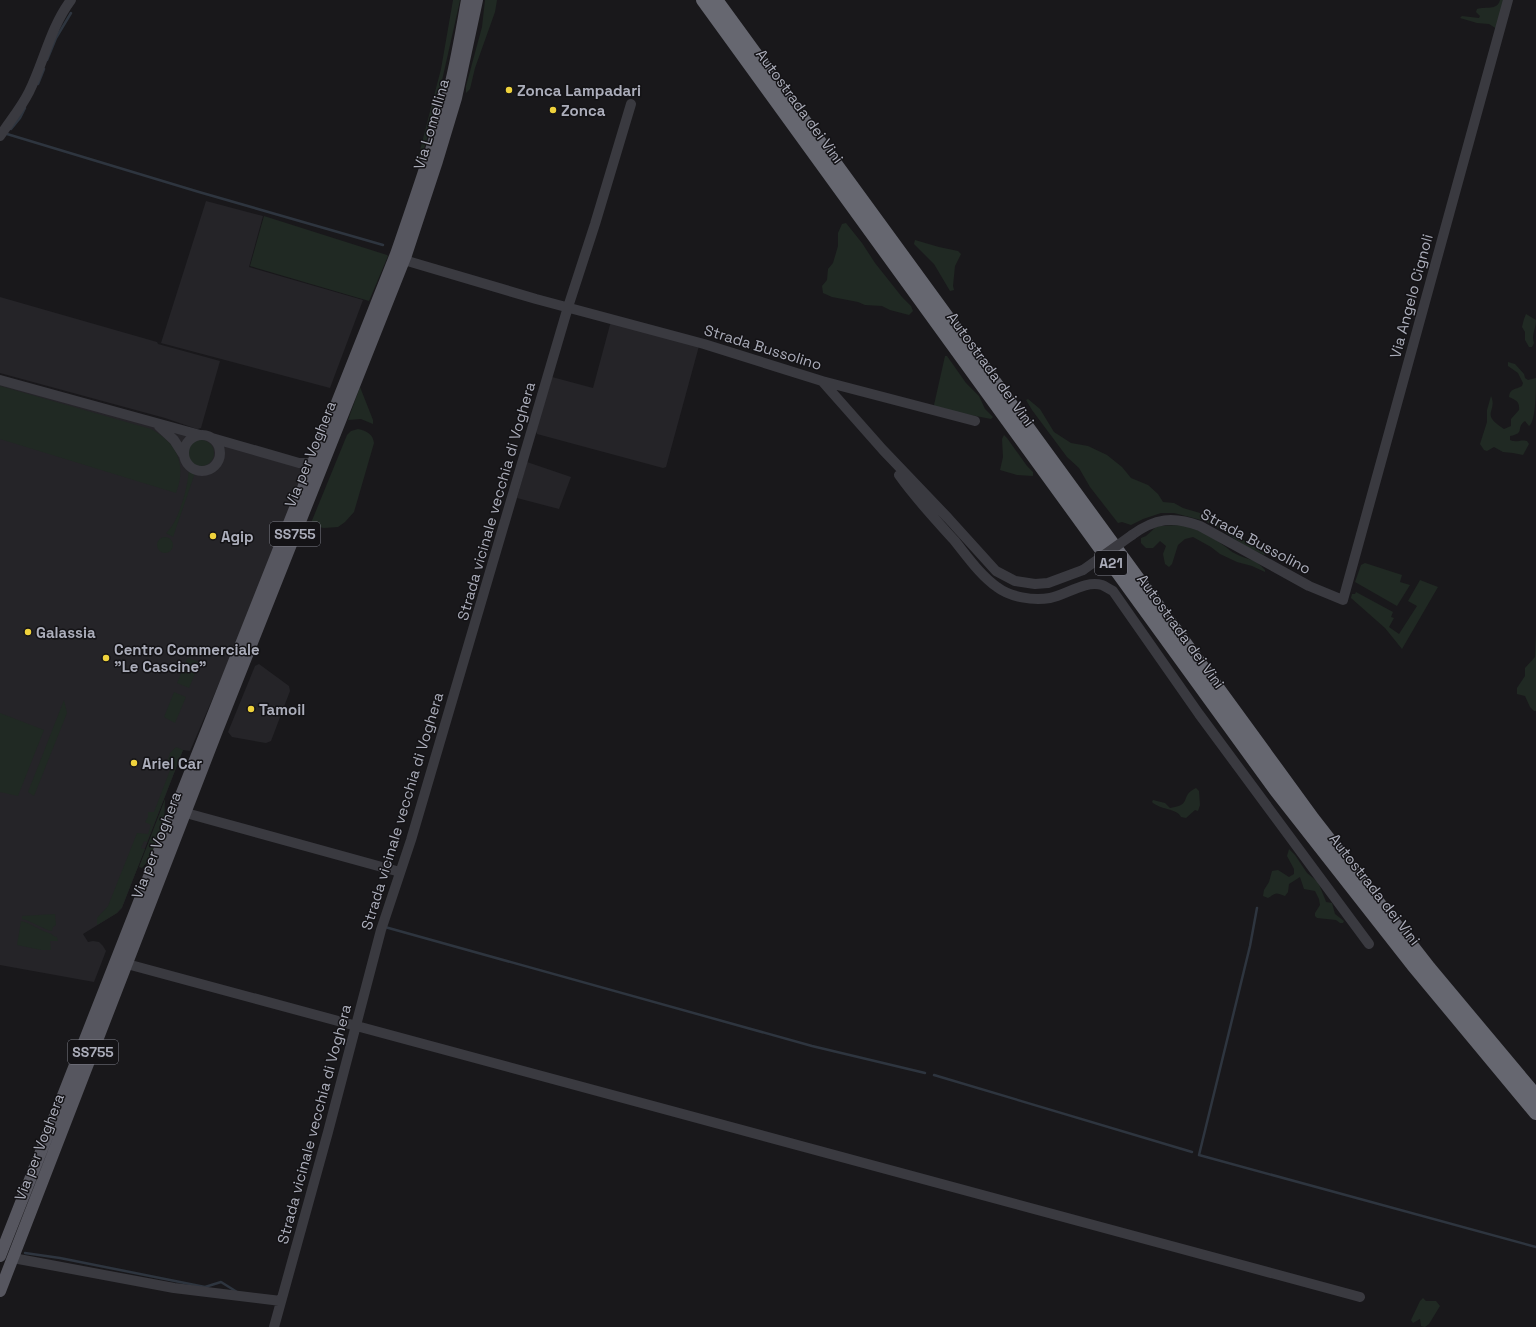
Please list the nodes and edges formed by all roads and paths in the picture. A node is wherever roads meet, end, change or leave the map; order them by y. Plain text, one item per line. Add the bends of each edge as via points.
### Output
1 (71, 0) edge
2 (468, 0) edge
3 (477, 0) edge
4 (703, 0) edge
5 (716, 0) edge
6 (1508, 0) edge
7 (631, 104) dead end
8 (0, 136) edge
9 (402, 257) junction
10 (568, 307) junction
11 (0, 380) edge
12 (822, 380) junction
13 (975, 421) dead end
14 (155, 424) junction
15 (200, 435) junction
16 (212, 438) junction
17 (883, 450) junction
18 (183, 454) junction
19 (313, 463) junction
20 (1343, 600) joint
21 (186, 813) junction
22 (400, 872) junction
23 (1369, 944) dead end
24 (127, 964) junction
25 (356, 1027) junction
26 (1536, 1096) edge
27 (1536, 1113) edge
28 (0, 1254) edge
29 (13, 1258) junction
30 (0, 1291) edge
31 (1360, 1297) dead end
32 (281, 1301) junction
33 (274, 1327) edge

1 - 8 street via 46,46 29,92
2 - 9 main road, Via Lomellina via 447,98
3 - 9 main road, Via Lomellina via 456,98
4 - 27 highway, Autostrada dei Vini / A21 via 1275,790 1413,964
5 - 26 highway, Autostrada dei Vini / A21 via 1304,807 1424,962
6 - 20 street, Via Angelo Cignoli
7 - 10 street, Strada vicinale vecchia di Voghera
9 - 10 street, Strada Bussolino
9 - 19 main road, Via per Voghera / SS755
9 - 21 main road, Via per Voghera / SS755 via 373,342 329,446
10 - 12 street, Strada Bussolino via 704,344
10 - 22 street, Strada vicinale vecchia di Voghera via 414,832
11 - 14 street
12 - 13 street
12 - 17 street, Strada Bussolino
14 - 15 street
14 - 18 street via 174,440
15 - 16 street
15 - 18 street via 190,439
16 - 18 street via 219,447 219,456 216,465 210,469 192,469
16 - 19 street via 299,463
17 - 20 street, Strada Bussolino, bridge via 996,571 1015,581 1048,583 1083,570 1144,526 1156,521 1186,521 1200,526 1309,586
17 - 23 street via 903,481 972,562 998,588 1033,599 1064,595 1089,584 1102,585 1112,591 1199,714
19 - 28 main road, Via per Voghera / SS755
21 - 22 street
21 - 24 main road, Via per Voghera / SS755
22 - 25 street, Strada vicinale vecchia di Voghera via 381,930
24 - 25 street
24 - 29 main road, Via per Voghera / SS755
25 - 31 street
25 - 32 street, Strada vicinale vecchia di Voghera
29 - 30 main road, Via per Voghera / SS755
29 - 32 street via 174,1288
32 - 33 street, Strada vicinale vecchia di Voghera

